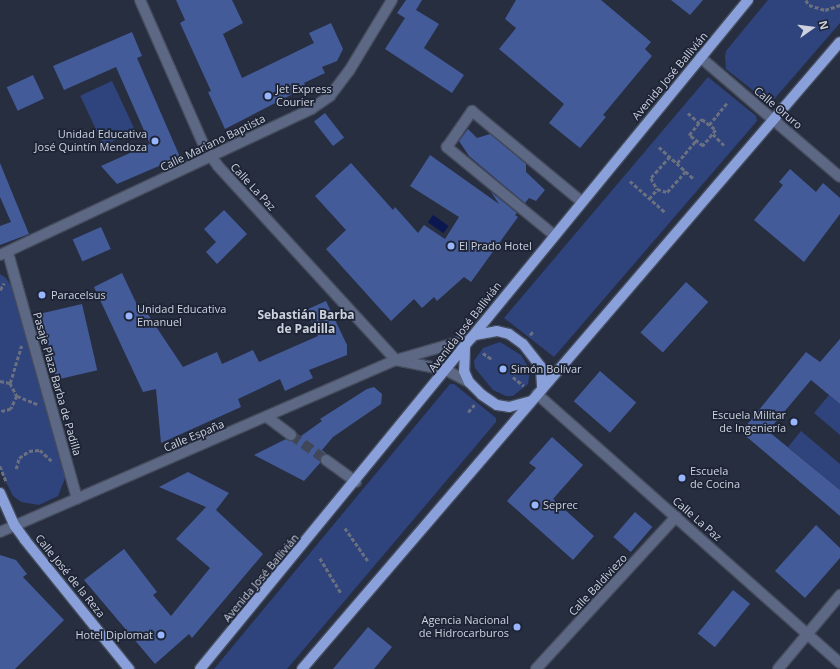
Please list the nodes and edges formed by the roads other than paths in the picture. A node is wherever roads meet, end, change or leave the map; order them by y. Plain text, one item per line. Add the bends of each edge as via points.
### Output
1 (140, 0) edge
2 (392, 0) edge
3 (748, 0) edge
4 (840, 42) edge
5 (700, 57) junction
6 (774, 120) junction
7 (211, 158) junction
8 (840, 177) edge
9 (582, 202) junction
10 (554, 235) junction
11 (4, 254) edge
12 (471, 340) junction
13 (396, 360) junction
14 (446, 370) junction
15 (469, 382) junction
16 (536, 395) junction
17 (267, 418) junction
18 (291, 435) tunnel mouth
19 (326, 460) tunnel mouth
20 (356, 482) junction
21 (0, 493) edge
22 (77, 499) junction
23 (676, 517) junction
24 (15, 526) junction
25 (0, 532) edge
26 (840, 595) edge
27 (807, 634) junction
28 (840, 663) edge
29 (129, 669) edge
30 (200, 669) edge
31 (302, 669) edge
32 (536, 669) edge
33 (778, 669) edge

1 - 7 street, Calle La Paz
2 - 7 street, Calle Mariano Baptista via 349,71 330,96 311,109
3 - 5 main road, Avenida José Ballivián
4 - 6 main road
5 - 6 street, Calle Oruro
5 - 9 main road, Avenida José Ballivián
6 - 8 street, Calle Oruro
6 - 16 main road
7 - 11 street, Calle Mariano Baptista
7 - 13 street, Calle La Paz
9 - 10 main road, Avenida José Ballivián
9 - 10 street via 472,110 447,147
10 - 12 main road, Avenida José Ballivián
11 - 22 street, Pasaje Plaza Barba de Padilla
12 - 13 street
12 - 14 main road, Avenida José Ballivián
12 - 15 main road via 463,363
12 - 16 main road via 497,331 509,334 523,344 541,367
13 - 14 street
13 - 17 street, Calle España
14 - 15 street
14 - 20 main road, Avenida José Ballivián
15 - 16 main road via 497,405 509,407
16 - 23 street, Calle La Paz
16 - 31 main road
17 - 18 street
17 - 22 street, Calle España
19 - 20 street
20 - 30 main road, Avenida José Ballivián
21 - 24 main road, Calle José de la Reza
22 - 24 street, Calle España
23 - 27 street, Calle La Paz
23 - 32 street, Calle Baldiviezo
24 - 25 street, Calle España
24 - 29 main road, Calle José de la Reza
26 - 27 street
27 - 28 street, Calle La Paz
27 - 33 street

